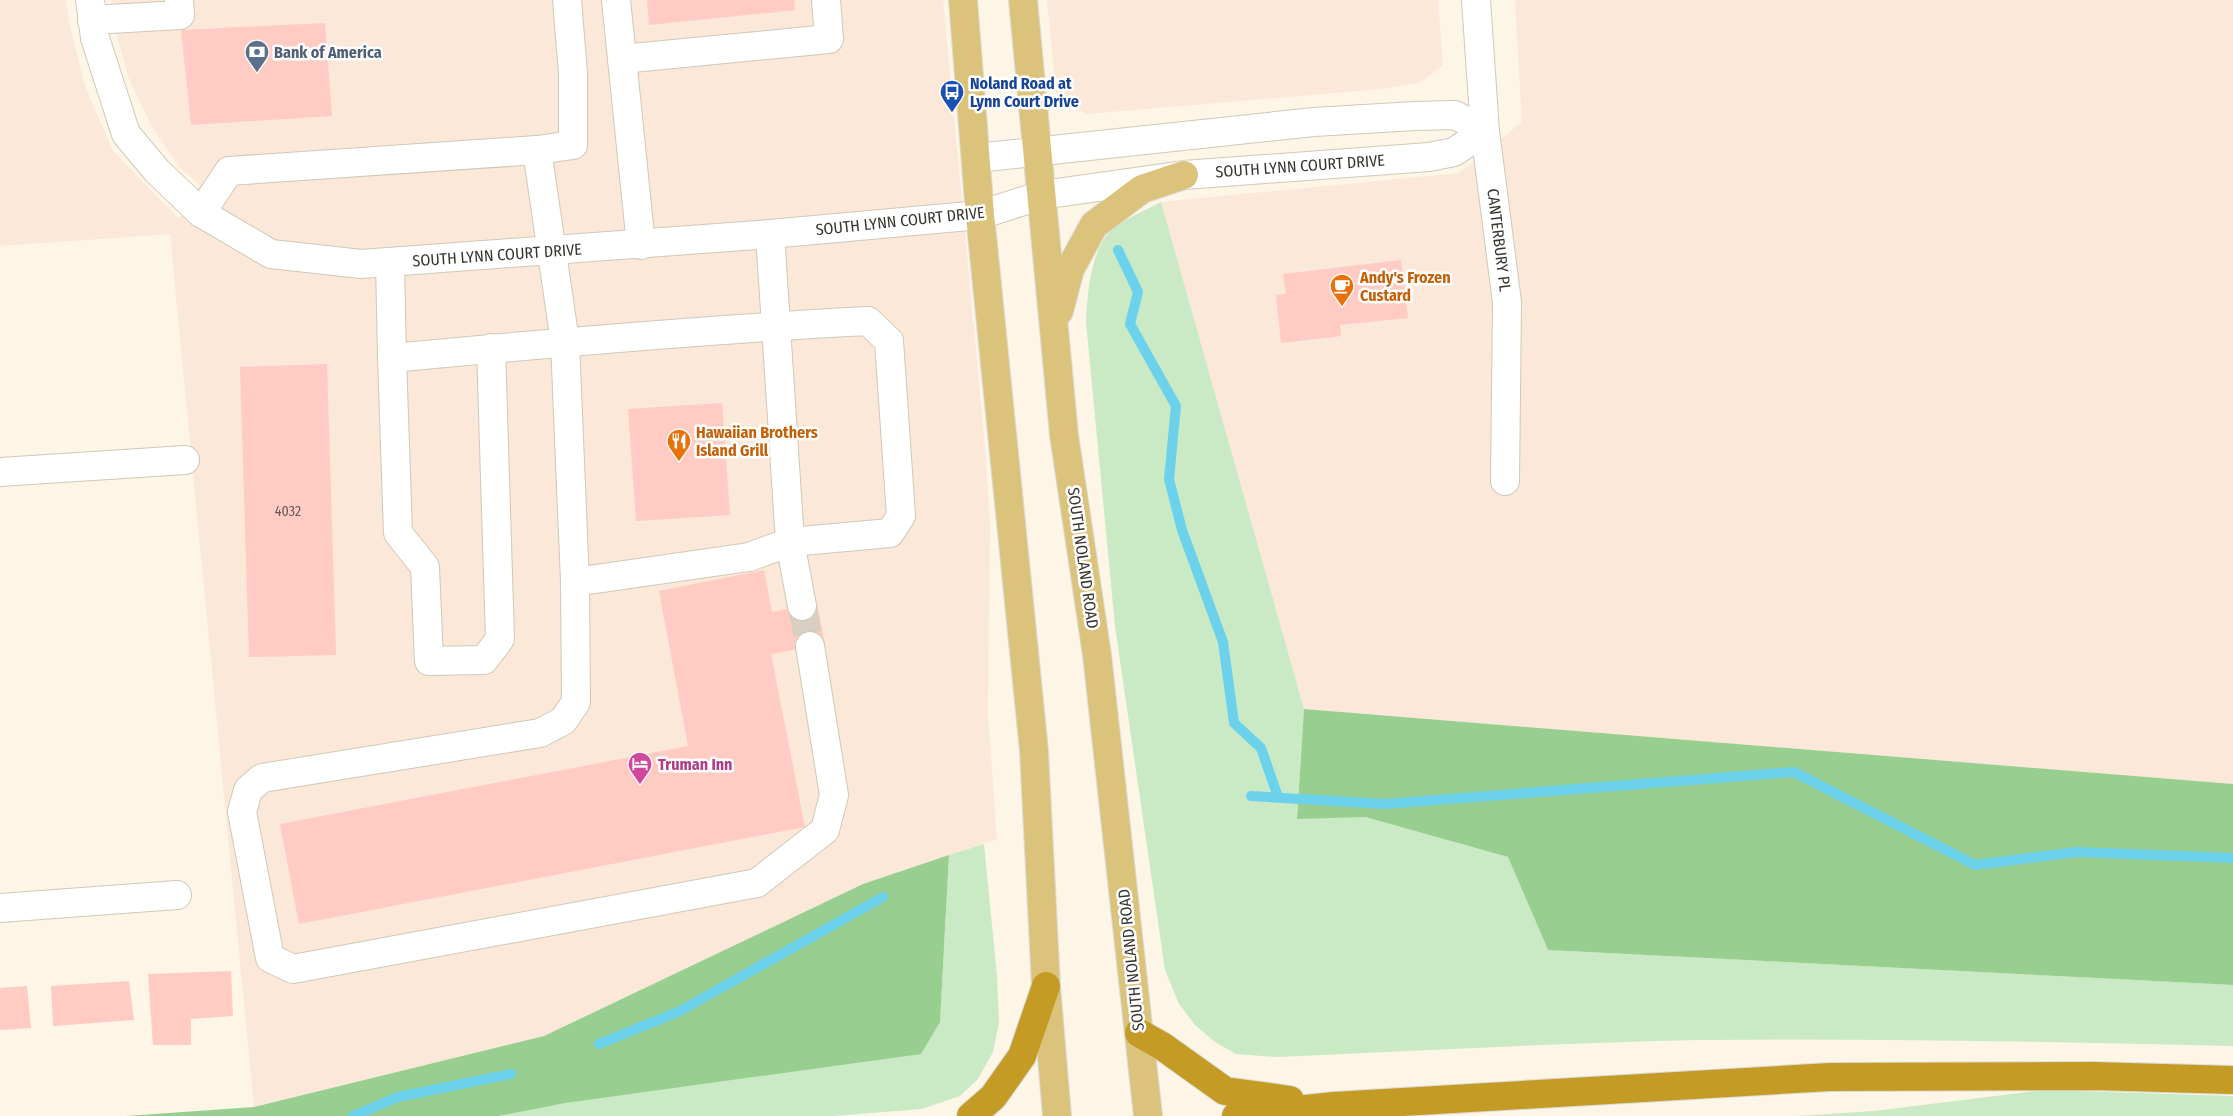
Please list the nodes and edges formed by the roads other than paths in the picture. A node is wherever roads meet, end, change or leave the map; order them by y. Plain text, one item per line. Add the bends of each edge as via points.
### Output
1 (179, 0) edge
2 (567, 0) edge
3 (616, 0) edge
4 (826, 0) edge
5 (963, 0) edge
6 (1024, 0) edge
7 (1476, 0) edge
8 (91, 10) edge
9 (622, 59) junction
10 (1486, 131) junction
11 (538, 150) junction
12 (1037, 152) junction
13 (977, 158) junction
14 (1184, 175) junction
15 (1042, 195) junction
16 (201, 213) junction
17 (980, 215) junction
18 (770, 234) junction
19 (641, 244) junction
20 (551, 252) junction
21 (390, 262) junction
22 (776, 326) junction
23 (1054, 326) junction
24 (565, 342) junction
25 (491, 348) junction
26 (392, 358) junction
27 (185, 460) dead end
28 (0, 472) edge
29 (1505, 481) dead end
30 (790, 542) junction
31 (575, 582) junction
32 (802, 606) tunnel mouth
33 (810, 646) tunnel mouth
34 (177, 895) dead end
35 (0, 908) edge
36 (1046, 986) junction
37 (1139, 1033) junction
38 (2233, 1080) edge
39 (1334, 1106) junction
40 (971, 1116) edge
41 (1058, 1116) edge
42 (1148, 1116) edge
43 (1236, 1116) edge

1 - 8 street via 180,15
2 - 11 street via 573,73 573,145
3 - 9 street
4 - 9 street via 829,39
5 - 13 main road
6 - 12 main road, SOUTH NOLAND ROAD
7 - 10 street, CANTERBURY PL
8 - 16 street, SOUTH LYNN COURT DRIVE via 95,38 126,134 156,171
9 - 19 street
10 - 12 street via 1455,115 1415,116 1314,122
10 - 14 street, SOUTH LYNN COURT DRIVE via 1454,152 1429,157
10 - 29 street, CANTERBURY PL via 1507,302
11 - 16 street via 229,171
11 - 20 street
12 - 13 street
12 - 15 main road, SOUTH NOLAND ROAD
13 - 17 main road
14 - 15 street, SOUTH LYNN COURT DRIVE
14 - 23 main road via 1142,189 1094,225 1070,269
15 - 17 street, SOUTH LYNN COURT DRIVE
15 - 23 main road, SOUTH NOLAND ROAD
16 - 21 street, SOUTH LYNN COURT DRIVE via 271,254 361,264
17 - 18 street, SOUTH LYNN COURT DRIVE
17 - 36 main road via 1034,751
18 - 19 street, SOUTH LYNN COURT DRIVE
18 - 22 street
19 - 20 street, SOUTH LYNN COURT DRIVE
20 - 21 street, SOUTH LYNN COURT DRIVE
20 - 24 street
21 - 26 street
22 - 24 street
22 - 30 street
22 - 30 street via 868,321 889,341 901,516 890,533
23 - 37 main road, SOUTH NOLAND ROAD via 1064,435 1097,655
24 - 25 street
24 - 31 street
25 - 26 street
25 - 26 street via 500,639 484,660 429,661 425,567 398,533
27 - 28 street
30 - 31 street via 749,557
30 - 32 street
31 - 33 street via 576,702 563,721 540,733 262,778 248,790 242,812 270,958 293,969 757,883 825,830 834,795
34 - 35 street
36 - 40 highway via 1022,1056 993,1098
36 - 41 main road
37 - 39 highway via 1225,1091
37 - 42 main road, SOUTH NOLAND ROAD
38 - 39 highway via 2093,1076 1830,1077
39 - 43 highway

